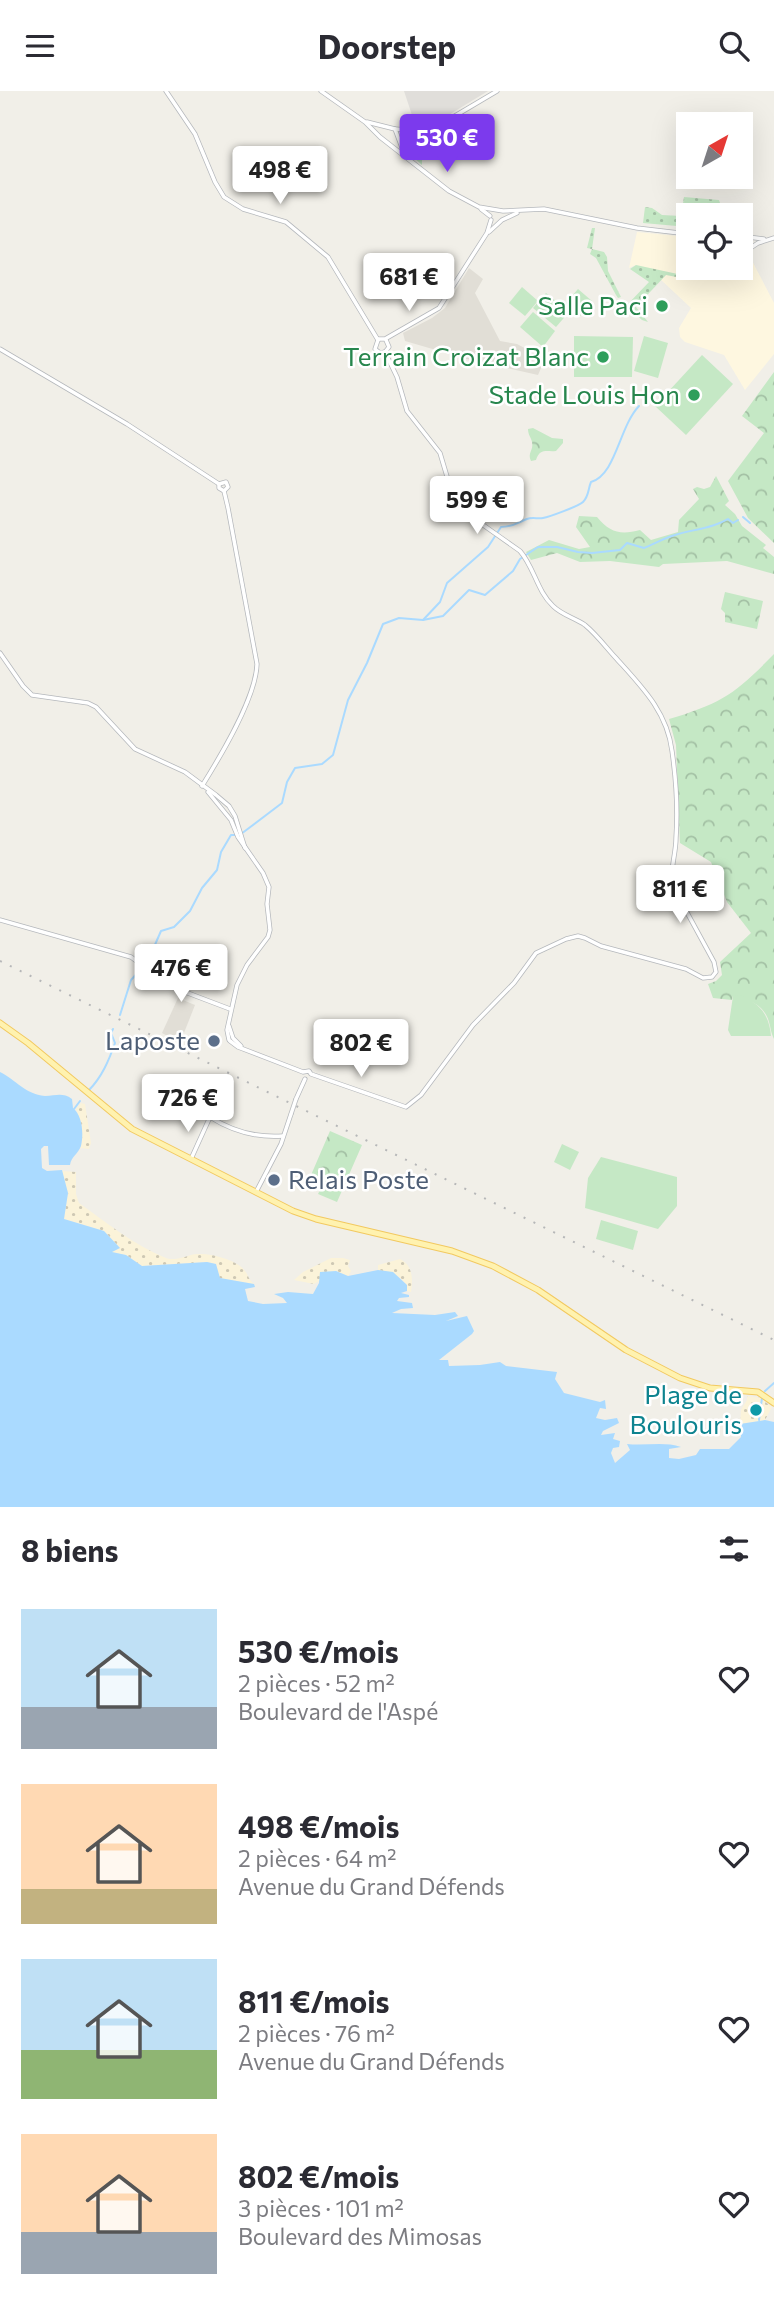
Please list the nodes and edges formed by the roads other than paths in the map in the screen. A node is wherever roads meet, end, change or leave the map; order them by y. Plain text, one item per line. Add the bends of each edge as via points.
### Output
1 (166, 91) edge
2 (321, 91) edge
3 (497, 91) edge
4 (365, 122) junction
5 (387, 128) junction
6 (396, 129) junction
7 (409, 131) junction
8 (382, 138) junction
9 (400, 140) junction
10 (391, 145) junction
11 (405, 156) junction
12 (479, 207) junction
13 (498, 211) junction
14 (520, 211) junction
15 (491, 218) junction
16 (500, 221) junction
17 (487, 233) junction
18 (676, 233) edge
19 (753, 237) edge
20 (774, 238) edge
21 (753, 239) edge
22 (766, 239) junction
23 (753, 246) joint
24 (385, 339) junction
25 (377, 340) junction
26 (0, 349) edge
27 (385, 352) junction
28 (219, 484) junction
29 (224, 491) junction
30 (0, 653) edge
31 (202, 786) junction
32 (0, 920) edge
33 (230, 1009) junction
34 (0, 1024) edge
35 (229, 1024) junction
36 (231, 1038) junction
37 (303, 1072) junction
38 (311, 1075) junction
39 (305, 1079) junction
40 (283, 1136) junction
41 (191, 1159) junction
42 (256, 1192) junction
43 (774, 1403) edge

1 - 25 street via 195,134 224,197 243,209 286,222 328,257
2 - 4 street
3 - 7 street via 439,126
4 - 5 street
4 - 8 street
5 - 6 street
5 - 8 street
6 - 7 street
6 - 9 street
7 - 9 street
8 - 10 street
9 - 10 street
9 - 11 street
10 - 11 street
11 - 12 street via 452,193
12 - 13 street
12 - 15 street
13 - 14 street
13 - 15 street
13 - 16 street
14 - 16 street
14 - 18 street via 548,210
15 - 16 street
15 - 17 street
16 - 17 street
17 - 24 street via 439,308
19 - 22 street
20 - 22 street
21 - 23 street
22 - 23 street
24 - 25 street
24 - 27 street via 389,347
25 - 27 street via 376,351
26 - 28 street
27 - 38 street via 407,411 440,453 454,500 520,551 547,599 591,631 659,710 674,768 673,885 716,972 703,978 578,936 566,939 536,953 476,1021 421,1095 406,1107
28 - 29 street
28 - 29 street via 228,485
29 - 31 street via 257,674
30 - 31 street via 32,695 96,707 135,749 185,772
31 - 33 street via 231,820 269,887 270,930 247,965
32 - 33 street via 137,959 172,987
33 - 35 street
34 - 41 main road via 132,1129
35 - 36 street
35 - 36 street via 226,1034
36 - 37 street
37 - 38 street
37 - 39 street
38 - 39 street
39 - 40 street, bridge
40 - 41 street via 246,1133 210,1117
40 - 42 street
41 - 42 main road
42 - 43 main road via 308,1217 452,1251 493,1266 538,1290 616,1344 680,1378 710,1388 758,1392

